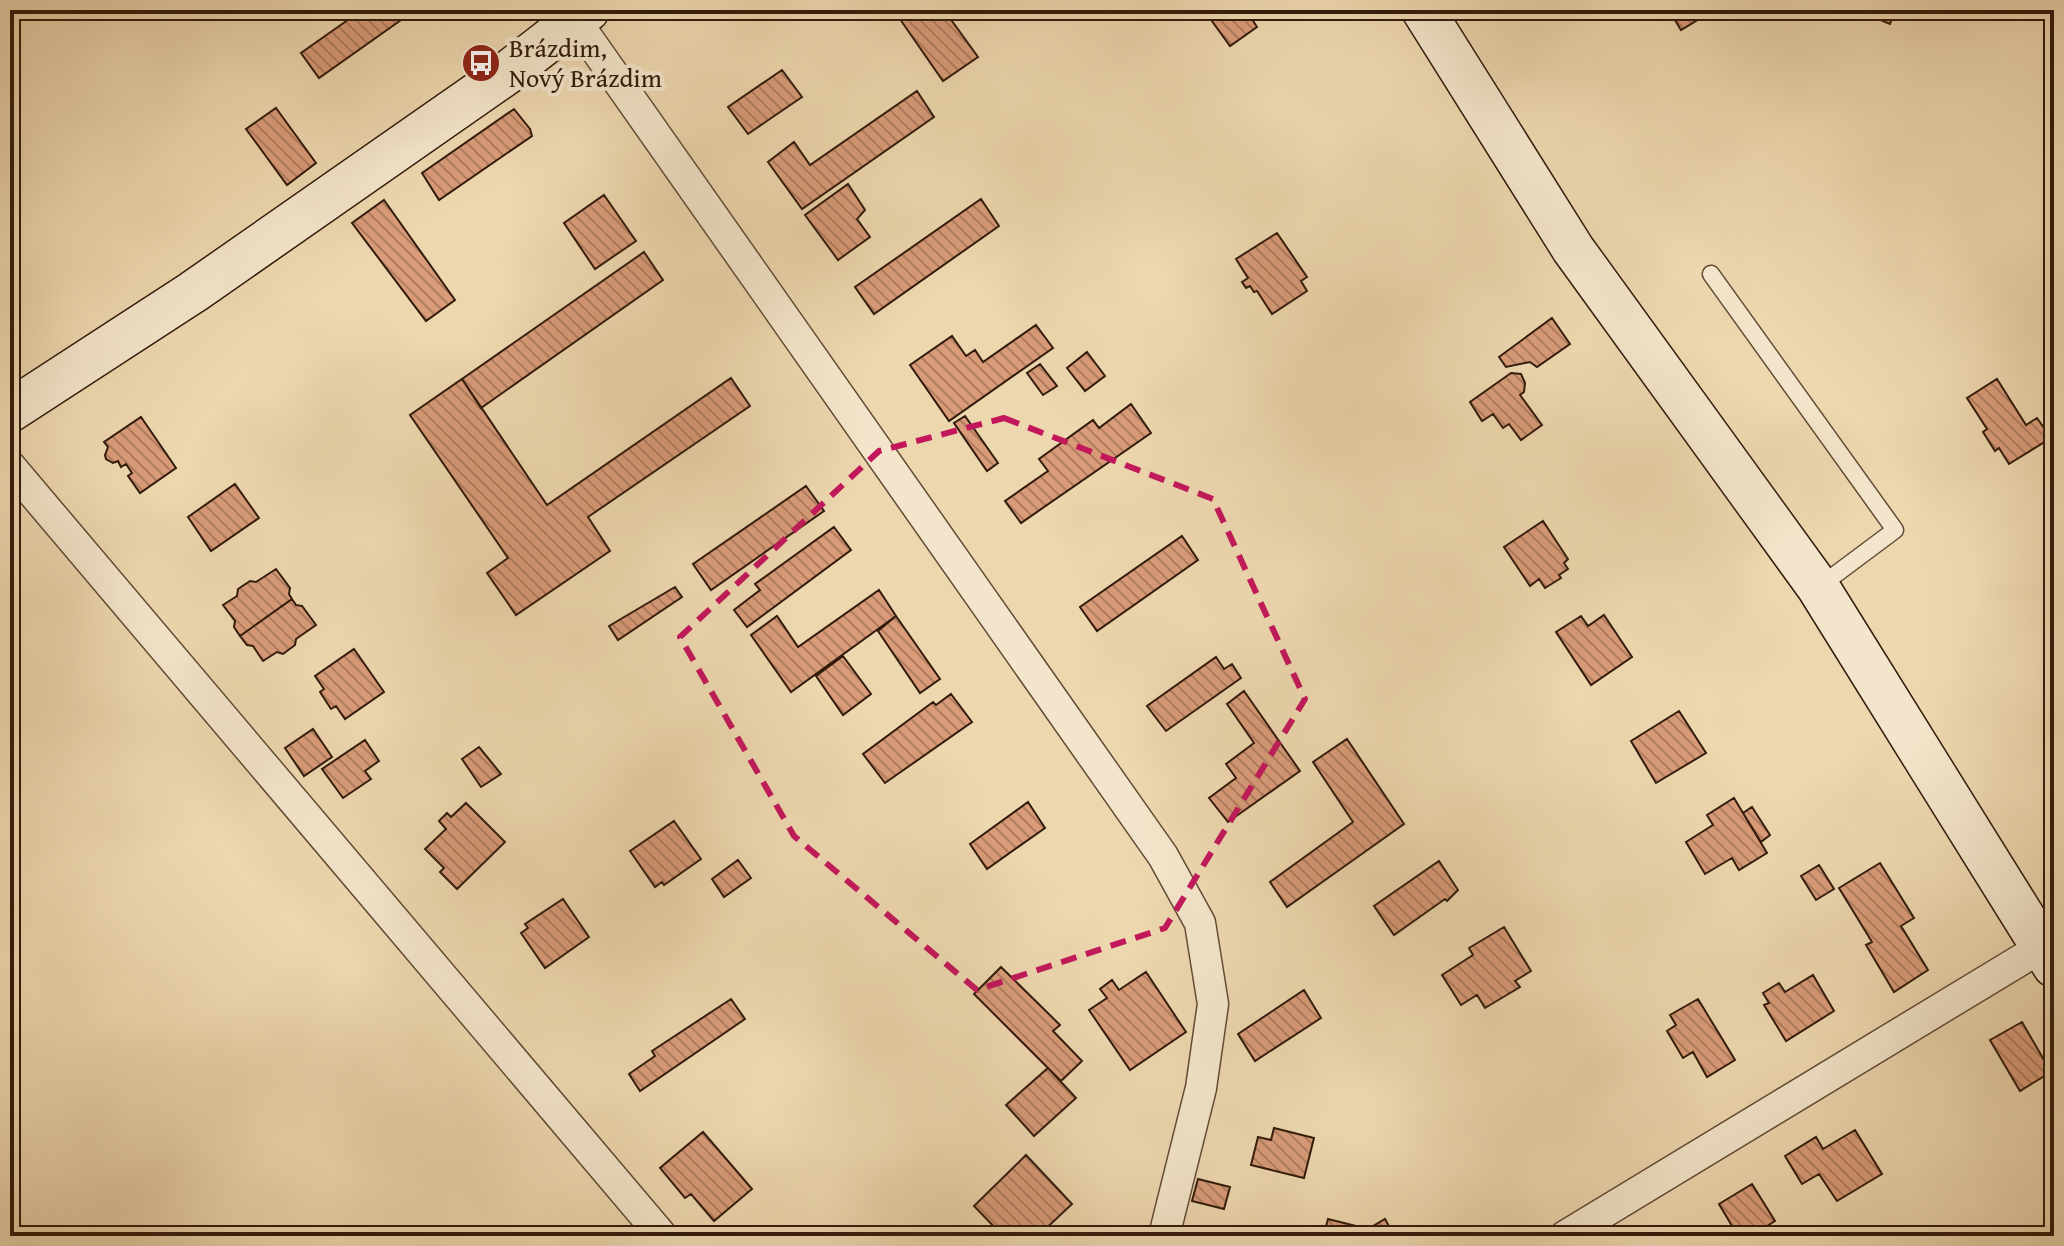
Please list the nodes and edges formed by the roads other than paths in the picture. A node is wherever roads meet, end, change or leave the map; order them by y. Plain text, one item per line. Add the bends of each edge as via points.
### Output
1 (1423, 10) edge
2 (577, 13) edge
3 (1711, 274) dead end
4 (10, 411) edge
5 (10, 466) edge
6 (1818, 587) junction
7 (2048, 956) edge
8 (662, 1236) edge
9 (1164, 1236) edge
10 (1565, 1236) edge

1 - 6 street via 1573,249
2 - 4 street via 507,73 193,292
2 - 9 street via 1163,856 1200,923 1213,1004 1201,1088
3 - 6 lane via 1895,530
5 - 8 street
6 - 7 street
7 - 10 street

